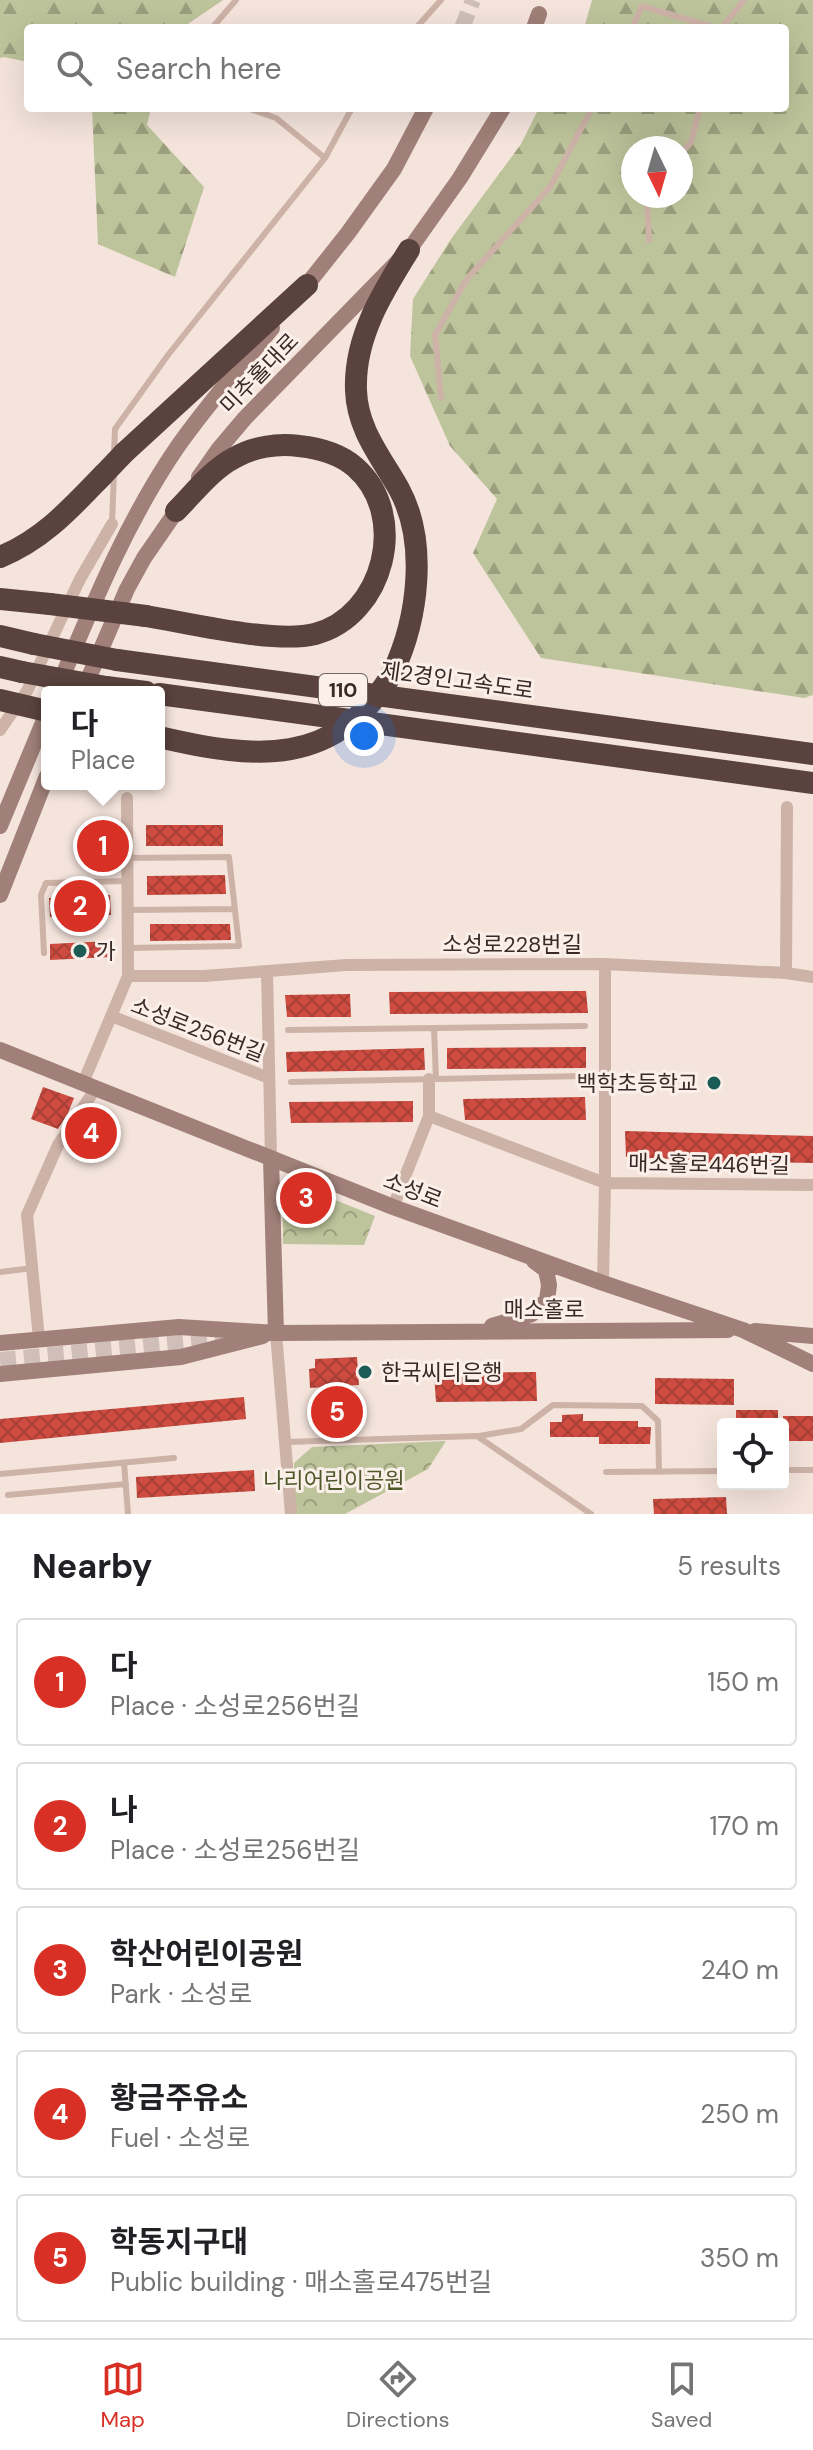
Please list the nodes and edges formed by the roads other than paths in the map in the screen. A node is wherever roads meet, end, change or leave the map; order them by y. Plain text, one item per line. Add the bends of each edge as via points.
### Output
1 (236, 0) edge
2 (441, 0) edge
3 (744, 0) edge
4 (639, 3) edge
5 (215, 24) edge
6 (420, 24) edge
7 (633, 24) edge
8 (704, 24) edge
9 (725, 24) edge
10 (259, 112) edge
11 (350, 112) edge
12 (424, 112) edge
13 (501, 112) edge
14 (590, 112) edge
15 (699, 112) edge
16 (693, 136) edge
17 (325, 158) junction
18 (648, 208) edge
19 (649, 240) dead end
20 (409, 250) junction
21 (307, 285) junction
22 (441, 398) dead end
23 (176, 511) junction
24 (112, 524) joint
25 (0, 557) edge
26 (0, 599) edge
27 (0, 636) edge
28 (11, 670) edge
29 (58, 686) edge
30 (86, 686) edge
31 (100, 686) edge
32 (165, 695) edge
33 (0, 700) edge
34 (41, 710) edge
35 (41, 727) edge
36 (0, 730) edge
37 (165, 738) edge
38 (813, 754) edge
39 (813, 783) edge
40 (41, 790) edge
41 (127, 798) dead end
42 (787, 807) dead end
43 (0, 826) edge
44 (128, 858) junction
45 (128, 881) junction
46 (0, 895) edge
47 (235, 909) junction
48 (128, 910) junction
49 (128, 948) junction
50 (44, 953) dead end
51 (605, 964) junction
52 (296, 969) joint
53 (267, 971) junction
54 (786, 973) junction
55 (128, 976) junction
56 (813, 977) edge
57 (111, 1016) junction
58 (585, 1026) dead end
59 (434, 1028) junction
60 (288, 1030) dead end
61 (0, 1050) edge
62 (585, 1076) dead end
63 (269, 1078) junction
64 (432, 1079) junction
65 (291, 1082) dead end
66 (89, 1086) junction
67 (429, 1116) junction
68 (271, 1158) junction
69 (605, 1183) junction
70 (813, 1185) edge
71 (393, 1207) junction
72 (526, 1255) junction
73 (33, 1268) junction
74 (0, 1272) edge
75 (603, 1283) junction
76 (743, 1330) junction
77 (465, 1332) junction
78 (276, 1333) junction
79 (813, 1336) edge
80 (39, 1339) junction
81 (0, 1343) edge
82 (813, 1364) edge
83 (0, 1374) edge
84 (477, 1437) junction
85 (286, 1442) junction
86 (174, 1458) dead end
87 (124, 1463) junction
88 (789, 1470) edge
89 (813, 1470) edge
90 (717, 1471) edge
91 (606, 1472) dead end
92 (659, 1472) junction
93 (0, 1474) edge
94 (126, 1484) junction
95 (8, 1495) dead end
96 (128, 1514) edge
97 (291, 1514) edge
98 (591, 1514) edge

1 - 5 lane
2 - 6 lane
3 - 9 lane
4 - 7 lane
4 - 8 lane
10 - 17 lane via 276,118
11 - 17 lane
12 - 21 main road, 미추홀대로 via 394,169
13 - 20 main road, 미추홀대로
14 - 22 lane via 550,187 466,280 435,335
15 - 16 lane
17 - 24 lane via 115,429
18 - 19 lane
20 - 23 main road, 미추홀대로 via 245,418
20 - 37 highway, bridge via 372,316 356,373 363,426 404,499 415,543 412,610 393,672 351,723 299,747 240,752
21 - 25 highway, bridge via 49,529
21 - 29 main road, 미추홀대로 via 176,449 96,596
23 - 26 highway, bridge via 221,466 248,451 277,445 316,449 349,462 372,488 383,527 381,566 361,606 340,623 300,636
23 - 30 main road, 미추홀대로 via 127,589
24 - 36 street via 27,691
27 - 38 highway, 제2경인고속도로 / 110, bridge via 117,660
28 - 31 highway, bridge
32 - 39 highway, 110
33 - 34 highway, bridge
35 - 43 main road
40 - 46 main road
41 - 44 street, 소성로256번길
42 - 54 street
44 - 45 street, 소성로256번길
44 - 47 lane via 229,857
45 - 48 street, 소성로256번길
45 - 50 lane via 46,883 41,895
47 - 48 lane
47 - 49 lane via 239,946
48 - 49 street, 소성로256번길
49 - 55 street, 소성로256번길
51 - 52 street, 소성로228번길
51 - 54 street
51 - 69 street, 소성로228번길
52 - 53 street, 소성로256번길
53 - 55 street, 소성로256번길
53 - 63 street
54 - 56 street
55 - 57 street, 소성로256번길
57 - 63 street, 소성로256번길
57 - 66 street, 소성로256번길
58 - 59 lane
59 - 60 lane
59 - 64 lane
61 - 66 main road, 소성로
62 - 64 lane
63 - 68 street
64 - 65 lane
64 - 67 street
66 - 68 main road, 소성로
66 - 73 street, 소성로256번길 via 27,1215
67 - 69 street
67 - 71 street
68 - 71 main road, 소성로
68 - 78 main road
69 - 70 street, 매소홀로446번길
69 - 75 street, 소성로228번길
71 - 72 main road, 소성로
72 - 75 main road, 소성로
72 - 77 main road via 546,1270 547,1300 532,1314
73 - 74 lane
73 - 80 street, 소성로256번길
75 - 76 main road, 소성로
76 - 77 main road, 매소홀로
76 - 79 main road, 매소홀로
76 - 82 main road, 소성로
77 - 78 main road, 매소홀로
78 - 80 main road via 179,1327
78 - 83 main road via 181,1357
78 - 85 street
80 - 81 main road
84 - 85 lane
84 - 92 lane via 521,1429 553,1405 642,1406 658,1421
84 - 98 lane
85 - 97 street
86 - 87 lane
87 - 93 lane
87 - 94 lane
88 - 89 lane
90 - 92 lane
91 - 92 lane
94 - 95 lane
94 - 96 lane

